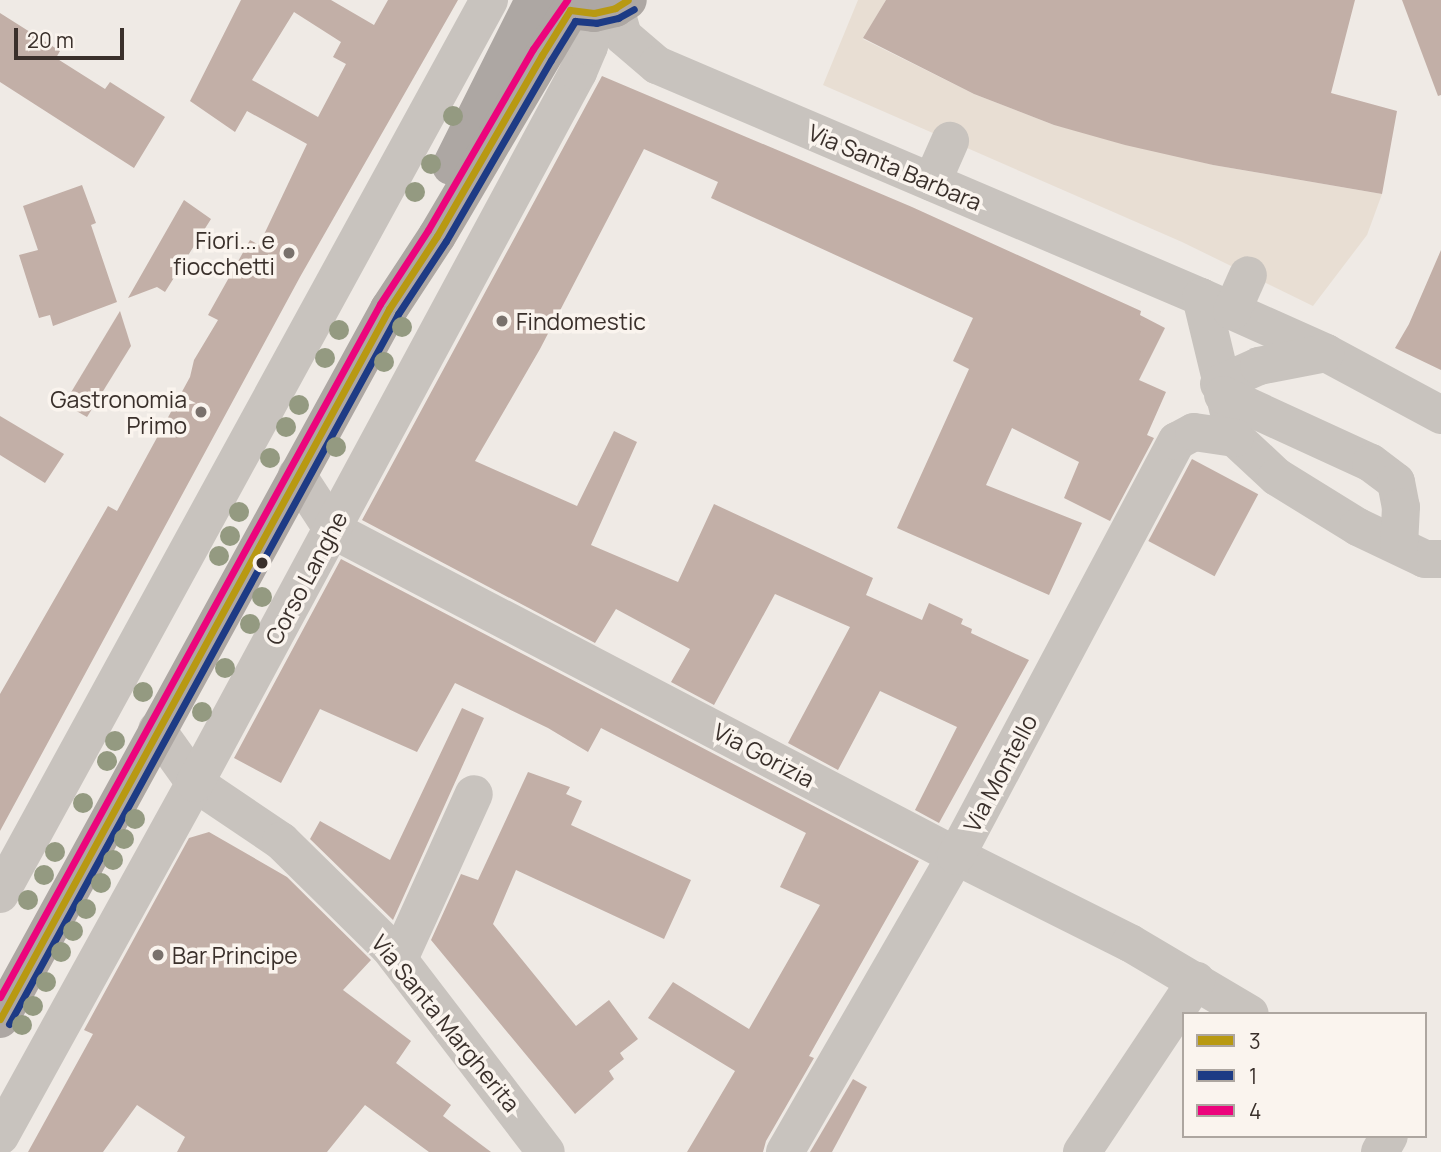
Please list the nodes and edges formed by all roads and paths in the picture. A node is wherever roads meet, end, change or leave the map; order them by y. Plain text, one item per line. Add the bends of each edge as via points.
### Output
1 (489, 0) edge
2 (534, 0) edge
3 (592, 6) edge
4 (950, 141) dead end
5 (932, 182) junction
6 (1248, 275) dead end
7 (1216, 304) junction
8 (389, 309) junction
9 (1326, 354) junction
10 (1221, 389) junction
11 (1441, 415) edge
12 (1235, 438) junction
13 (297, 475) junction
14 (332, 530) junction
15 (1399, 546) junction
16 (1441, 559) edge
17 (157, 730) junction
18 (195, 783) junction
19 (474, 794) dead end
20 (956, 856) junction
21 (0, 894) edge
22 (399, 960) junction
23 (11, 978) edge
24 (1196, 981) junction
25 (1247, 1012) edge
26 (0, 1019) edge
27 (0, 1136) edge
28 (546, 1152) edge
29 (785, 1152) edge
30 (1082, 1152) edge

1 - 21 street
2 - 8 main road via 424,221
3 - 5 street, Via Santa Barbara via 657,65
3 - 8 main road
3 - 14 street, Corso Langhe via 589,46 579,72
4 - 5 street
5 - 7 street, Via Santa Barbara
6 - 7 street
7 - 9 street, Via Santa Barbara
7 - 10 street
8 - 13 main road
9 - 10 street via 1259,366
9 - 11 street, Via Santa Barbara
10 - 12 street
10 - 15 street via 1371,463 1396,482 1401,506
12 - 15 street via 1277,477 1358,527
12 - 20 street, Via Montello via 1194,432 1177,441
13 - 14 street, Via Gorizia
13 - 17 main road
14 - 18 street, Corso Langhe
14 - 20 street, Via Gorizia
15 - 16 street via 1425,559
17 - 18 street, Via Santa Margherita
17 - 23 main road
18 - 22 street, Via Santa Margherita via 281,841
18 - 27 street, Corso Langhe
19 - 22 street
20 - 24 street, Via Gorizia
20 - 29 street, Via Montello
22 - 28 street, Via Santa Margherita
23 - 26 main road
24 - 25 street, Via Gorizia
24 - 30 street

